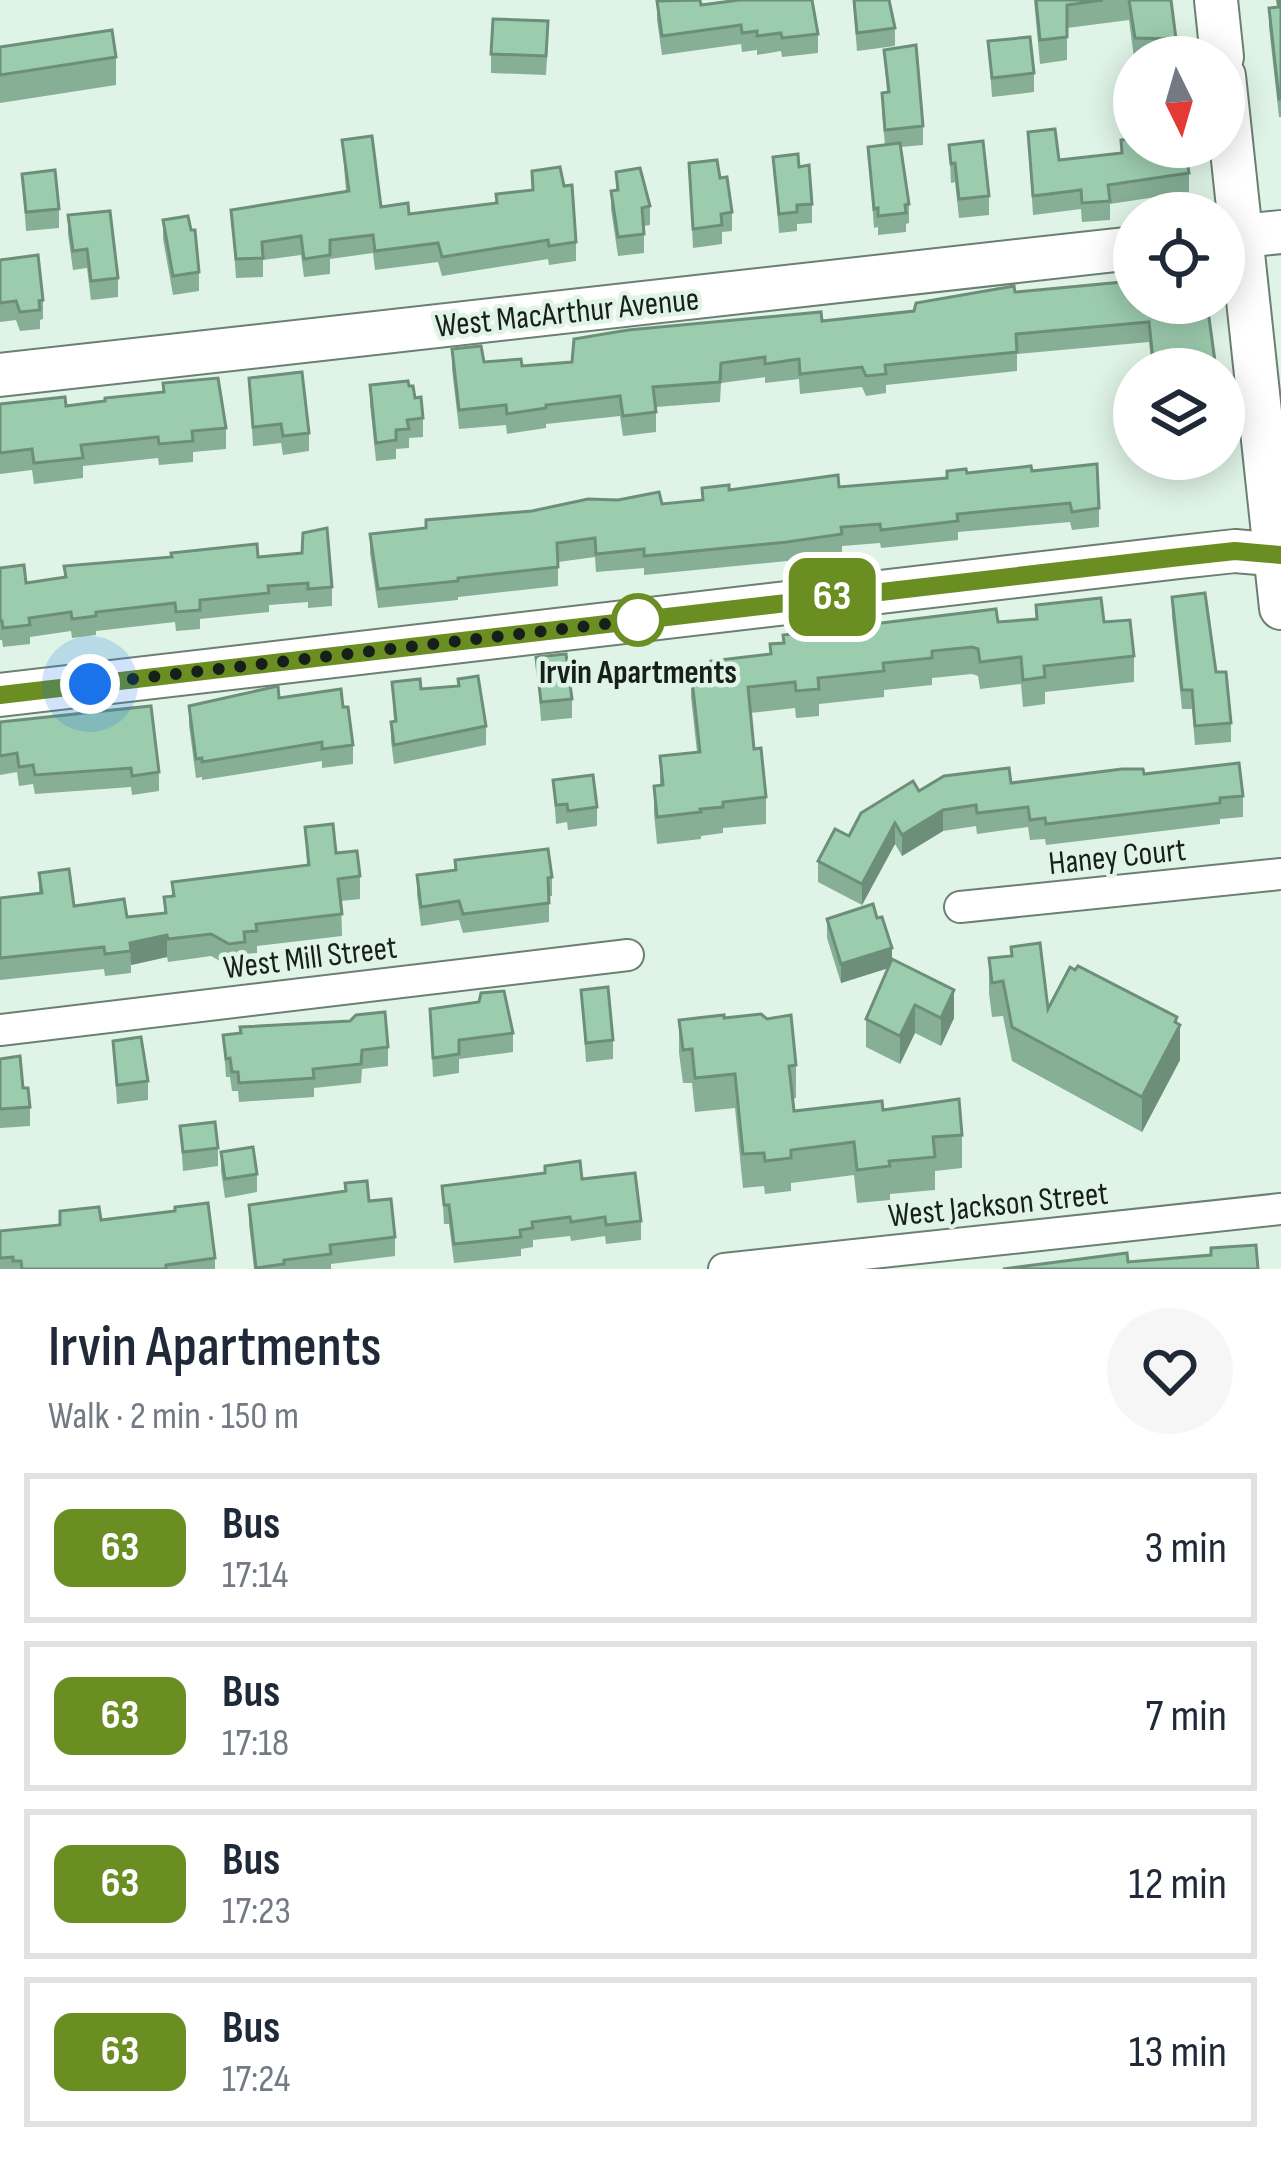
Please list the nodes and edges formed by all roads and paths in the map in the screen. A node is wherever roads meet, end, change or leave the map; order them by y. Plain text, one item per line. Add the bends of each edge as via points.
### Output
1 (1216, 0) edge
2 (1220, 36) edge
3 (1238, 168) edge
4 (1249, 236) edge
5 (1113, 250) edge
6 (0, 375) edge
7 (1278, 554) edge
8 (1281, 608) edge
9 (0, 695) edge
10 (1281, 874) edge
11 (961, 907) dead end
12 (628, 955) dead end
13 (0, 1030) edge
14 (1281, 1209) edge
15 (724, 1269) edge

1 - 2 main road
3 - 4 main road
4 - 7 main road
5 - 6 main road, West MacArthur Avenue
7 - 8 main road
7 - 9 main road via 1180,557
10 - 11 street, Haney Court
12 - 13 street, West Mill Street
14 - 15 street, West Jackson Street

